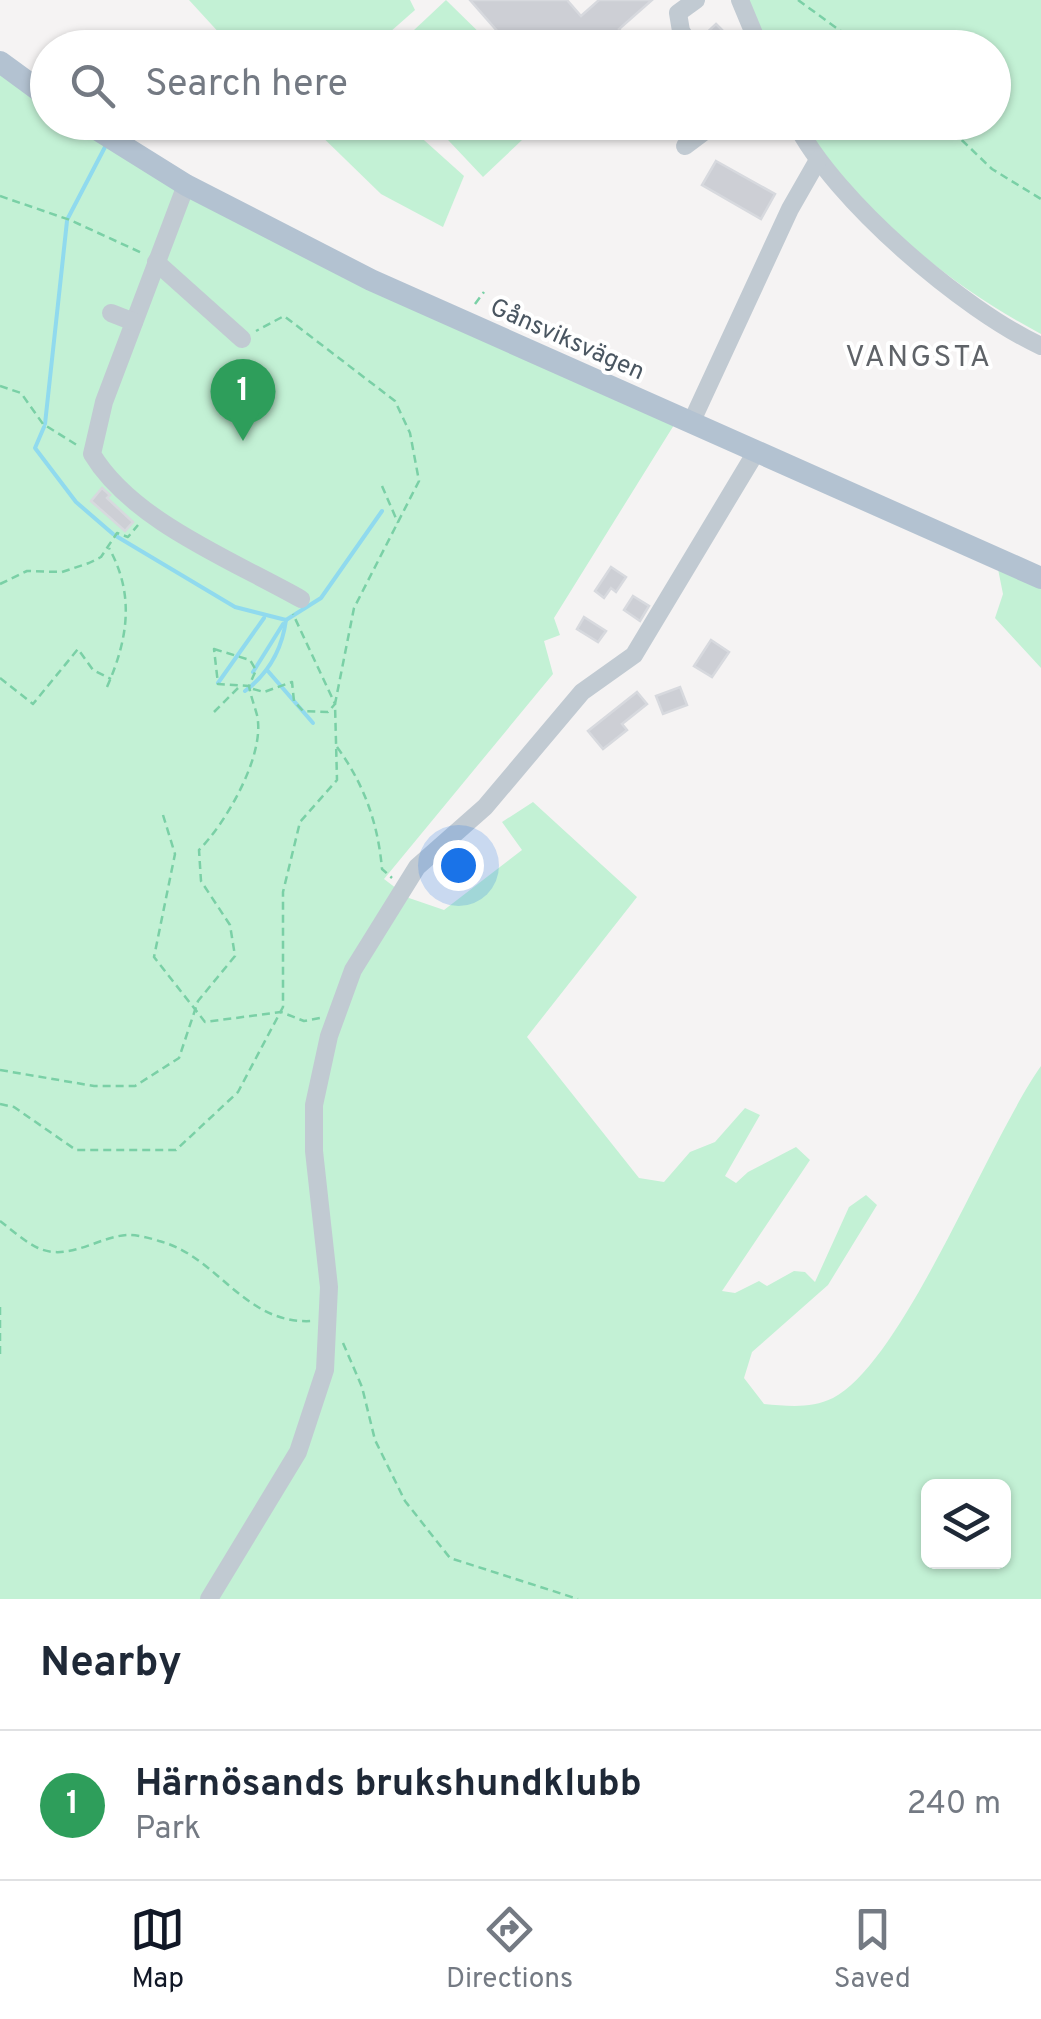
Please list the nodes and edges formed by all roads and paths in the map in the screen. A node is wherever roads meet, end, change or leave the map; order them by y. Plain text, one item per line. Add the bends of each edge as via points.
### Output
1 (696, 0) edge
2 (740, 0) edge
3 (798, 0) edge
4 (680, 30) edge
5 (752, 30) edge
6 (839, 30) edge
7 (0, 62) edge
8 (30, 83) edge
9 (114, 140) edge
10 (693, 140) edge
11 (806, 140) edge
12 (962, 140) edge
13 (685, 146) dead end
14 (818, 160) junction
15 (186, 185) junction
16 (0, 196) edge
17 (1041, 200) edge
18 (156, 262) junction
19 (112, 313) dead end
20 (134, 322) junction
21 (242, 339) joint
22 (1033, 342) edge
23 (1041, 358) edge
24 (0, 386) edge
25 (691, 423) junction
26 (756, 452) junction
27 (92, 454) junction
28 (382, 486) dead end
29 (148, 512) junction
30 (398, 524) junction
31 (108, 546) junction
32 (1041, 578) edge
33 (0, 584) edge
34 (297, 606) joint
35 (0, 678) edge
36 (111, 679) junction
37 (108, 687) dead end
38 (239, 687) junction
39 (250, 687) junction
40 (335, 704) junction
41 (214, 712) dead end
42 (336, 746) junction
43 (163, 814) dead end
44 (402, 887) junction
45 (195, 1010) junction
46 (281, 1012) junction
47 (336, 1015) junction
48 (0, 1070) edge
49 (0, 1104) edge
50 (0, 1221) edge
51 (0, 1307) edge
52 (329, 1320) junction
53 (0, 1355) edge
54 (210, 1599) edge
55 (578, 1599) edge

1 - 4 street via 678,13
2 - 5 street
3 - 6 path
7 - 8 main road
9 - 15 main road, Gånsviksvägen
10 - 13 street
11 - 14 street
12 - 17 path
14 - 22 street via 909,252
14 - 25 street
15 - 18 street
15 - 25 main road, Gånsviksvägen via 371,280
16 - 18 path via 70,220
18 - 20 street
18 - 21 street
19 - 20 street
20 - 27 street
21 - 30 path via 284,316 395,400 419,480
22 - 23 street
24 - 27 path via 20,393 42,424
25 - 26 main road, Gånsviksvägen
26 - 32 main road, Gånsviksvägen
26 - 44 street via 634,655 582,692 485,807
27 - 29 street via 109,483
28 - 30 path
29 - 31 path via 128,537 116,533
29 - 34 street
30 - 40 path via 354,608
31 - 33 path via 101,557 62,572 26,571
31 - 36 path via 124,574 128,623
34 - 40 path via 296,620
35 - 36 path via 32,704 78,649 93,670
36 - 37 path
38 - 39 path
38 - 39 path via 218,683 214,649 250,660 256,668
38 - 41 path
39 - 40 path via 264,692 292,682 303,711 328,712
39 - 45 path via 257,715 252,755 224,826 198,850 200,881 230,925 235,956
40 - 42 path
42 - 44 path via 362,781 382,869
42 - 46 path via 337,780 300,822 283,892
43 - 45 path via 175,854 154,957
44 - 47 street via 353,970
45 - 46 path via 205,1022
45 - 48 path via 179,1058 135,1086
46 - 47 path via 304,1021
46 - 49 path via 238,1092 176,1150 76,1150
47 - 52 street via 313,1126
50 - 52 path via 41,1250 84,1250 126,1235 163,1241 208,1267 232,1292 290,1322
51 - 53 path
52 - 54 street via 309,1427
52 - 55 path via 405,1500 450,1558

